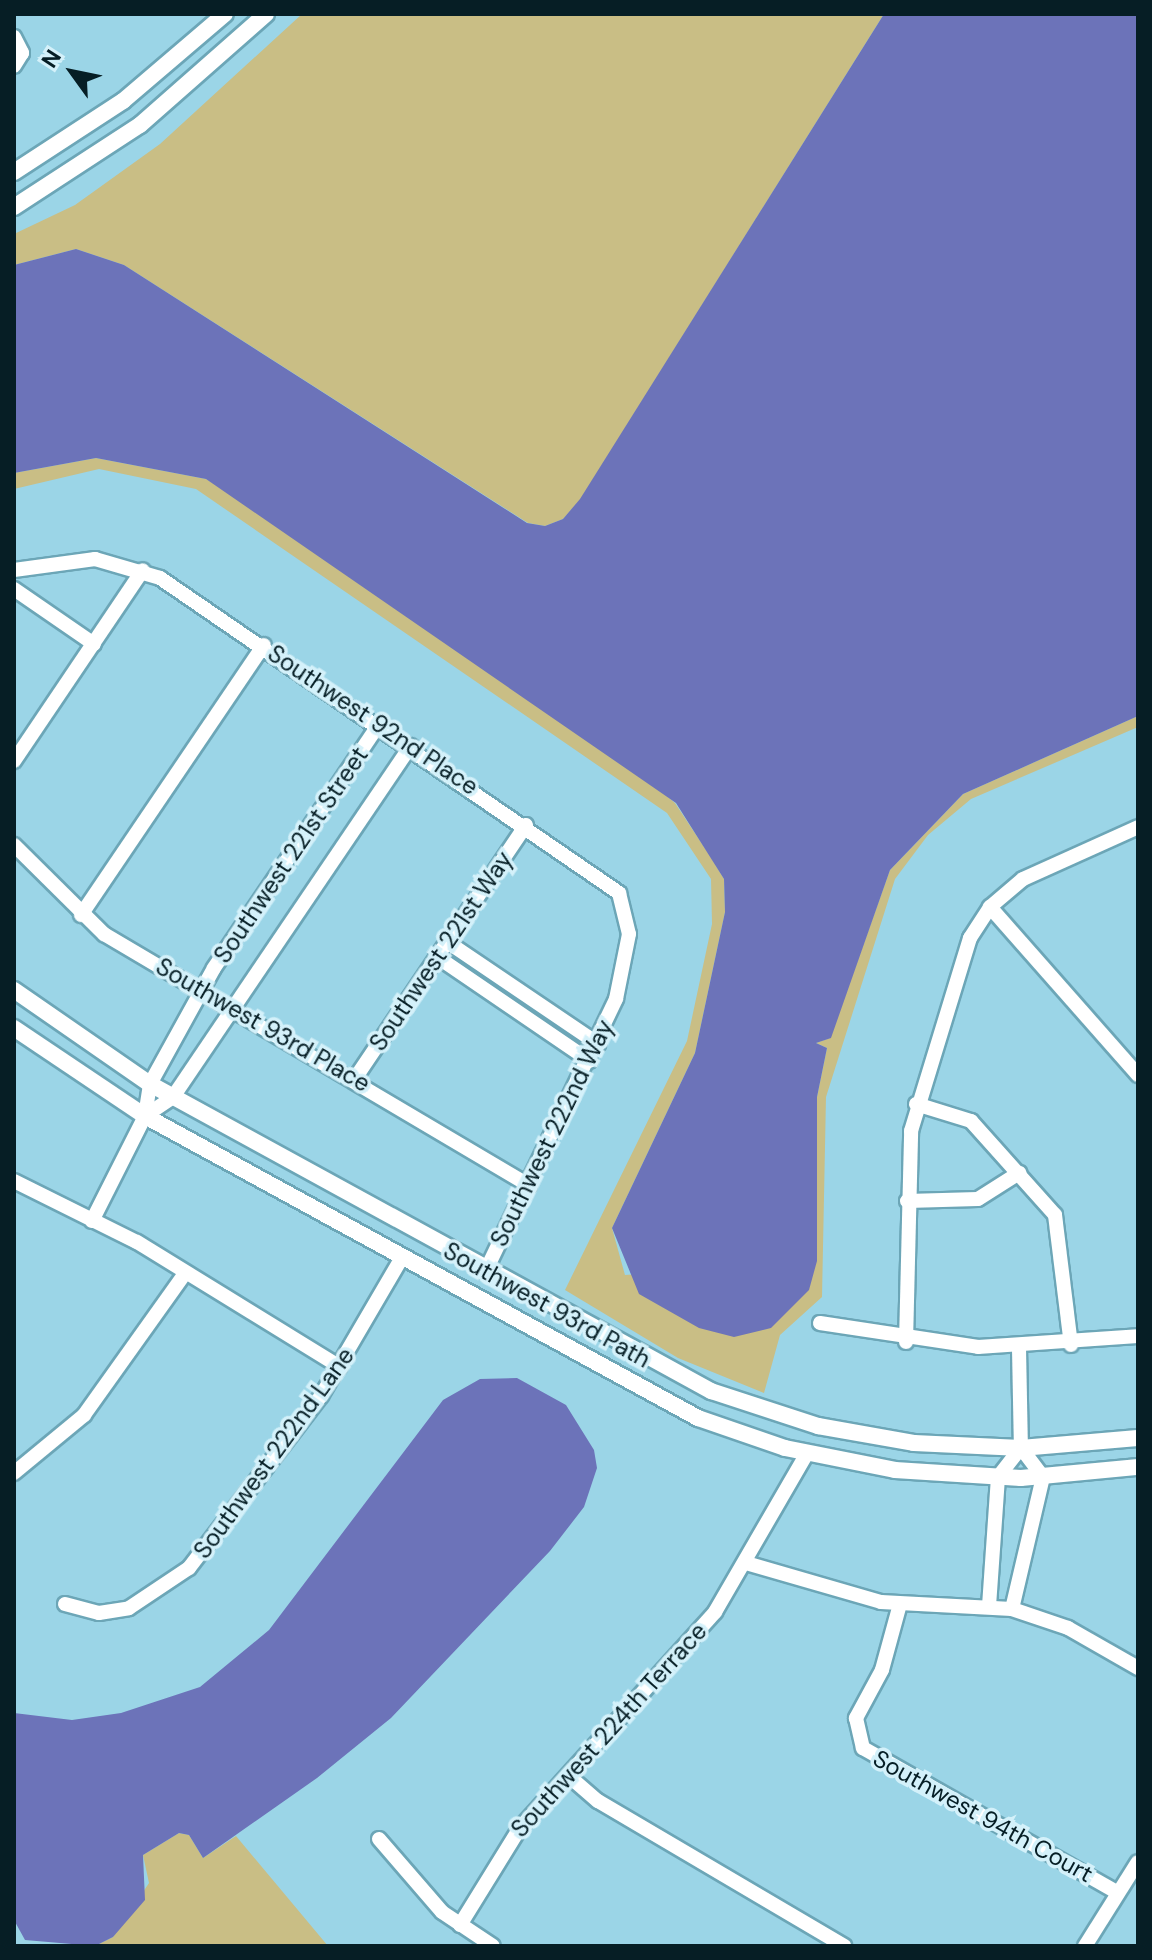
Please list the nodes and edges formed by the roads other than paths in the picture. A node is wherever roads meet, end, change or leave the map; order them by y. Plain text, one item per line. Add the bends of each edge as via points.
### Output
1 (225, 14) edge
2 (266, 14) edge
3 (14, 37) edge
4 (14, 66) edge
5 (14, 172) edge
6 (14, 207) edge
7 (14, 570) edge
8 (143, 570) junction
9 (14, 589) edge
10 (94, 644) junction
11 (264, 645) junction
12 (379, 724) junction
13 (411, 746) junction
14 (14, 761) edge
15 (526, 825) junction
16 (1135, 834) edge
17 (14, 845) edge
18 (622, 899) joint
19 (990, 907) junction
20 (81, 915) junction
21 (446, 941) junction
22 (436, 956) junction
23 (14, 990) edge
24 (203, 990) junction
25 (231, 1006) junction
26 (14, 1028) edge
27 (598, 1044) junction
28 (590, 1061) junction
29 (1138, 1075) edge
30 (356, 1077) junction
31 (150, 1084) junction
32 (173, 1097) junction
33 (916, 1104) junction
34 (145, 1116) junction
35 (1019, 1173) junction
36 (14, 1181) edge
37 (529, 1185) junction
38 (907, 1201) junction
39 (92, 1221) junction
40 (401, 1259) junction
41 (485, 1272) junction
42 (184, 1275) junction
43 (820, 1323) dead end
44 (1138, 1336) edge
45 (906, 1342) junction
46 (1071, 1345) junction
47 (1019, 1348) junction
48 (340, 1367) junction
49 (1138, 1438) edge
50 (1021, 1448) junction
51 (807, 1453) junction
52 (1138, 1467) edge
53 (14, 1473) edge
54 (998, 1477) junction
55 (1043, 1477) junction
56 (746, 1563) junction
57 (65, 1604) dead end
58 (900, 1604) junction
59 (989, 1606) junction
60 (1012, 1609) junction
61 (1138, 1668) edge
62 (570, 1777) junction
63 (379, 1839) dead end
64 (1138, 1862) edge
65 (1118, 1893) junction
66 (460, 1925) junction
67 (493, 1946) edge
68 (844, 1946) edge
69 (1085, 1946) edge

1 - 5 street via 123,101
2 - 6 street via 140,125
3 - 4 street via 22,53
7 - 8 street, Southwest 92nd Place via 61,560 111,561
8 - 10 street
8 - 11 street, Southwest 92nd Place
9 - 10 street
10 - 14 street
11 - 12 street, Southwest 92nd Place
11 - 20 street
12 - 13 street, Southwest 92nd Place
12 - 24 street, Southwest 221st Street
13 - 15 street, Southwest 92nd Place
13 - 25 street, Southwest 221st Street
15 - 18 street, Southwest 92nd Place
15 - 21 street, Southwest 221st Way
16 - 19 street via 1023,879
17 - 20 street, Southwest 93rd Place
18 - 27 street, Southwest 222nd Way via 628,946
19 - 29 street
19 - 33 street via 964,953
20 - 24 street, Southwest 93rd Place
21 - 22 street, Southwest 221st Way
21 - 27 street
22 - 28 street
22 - 30 street, Southwest 221st Way
23 - 31 street, Southwest 93rd Path
24 - 25 street, Southwest 93rd Place
24 - 31 street, Southwest 221st Street
25 - 30 street, Southwest 93rd Place
25 - 32 street, Southwest 221st Street
26 - 34 street, Southwest 93rd Path
27 - 28 street, Southwest 222nd Way
28 - 37 street, Southwest 222nd Way
30 - 37 street, Southwest 93rd Place
31 - 32 street, Southwest 93rd Path
31 - 34 street, Southwest 221st Street
32 - 34 street, Southwest 221st Street
32 - 41 street, Southwest 93rd Path
33 - 35 street via 968,1119
33 - 38 street
34 - 39 street, Southwest 221st Street
34 - 40 street, Southwest 93rd Path
35 - 38 street via 978,1199
35 - 46 street via 1058,1222
36 - 39 street
37 - 41 street, Southwest 222nd Way
38 - 45 street
39 - 42 street
40 - 48 street, Southwest 222nd Lane
40 - 51 street, Southwest 93rd Path via 640,1392
41 - 50 street, Southwest 93rd Path via 660,1368 750,1406 887,1439
42 - 48 street
42 - 53 street via 84,1415
43 - 45 street
44 - 46 street
45 - 47 street
46 - 47 street
47 - 50 street
48 - 57 street, Southwest 222nd Lane via 221,1531 174,1581 114,1612
49 - 50 street, Southwest 93rd Path
50 - 54 street
50 - 55 street
51 - 54 street, Southwest 93rd Path via 895,1470
51 - 56 street, Southwest 224th Terrace
52 - 55 street, Southwest 93rd Path
54 - 55 street, Southwest 93rd Path
54 - 59 street
55 - 60 street
56 - 58 street via 819,1590
56 - 62 street, Southwest 224th Terrace via 652,1688
58 - 59 street
58 - 65 street, Southwest 94th Court via 855,1732 884,1763
59 - 60 street
60 - 61 street via 1068,1628
62 - 66 street, Southwest 224th Terrace via 513,1837
62 - 68 street via 598,1801
63 - 66 street
64 - 65 street
65 - 69 street
66 - 67 street

